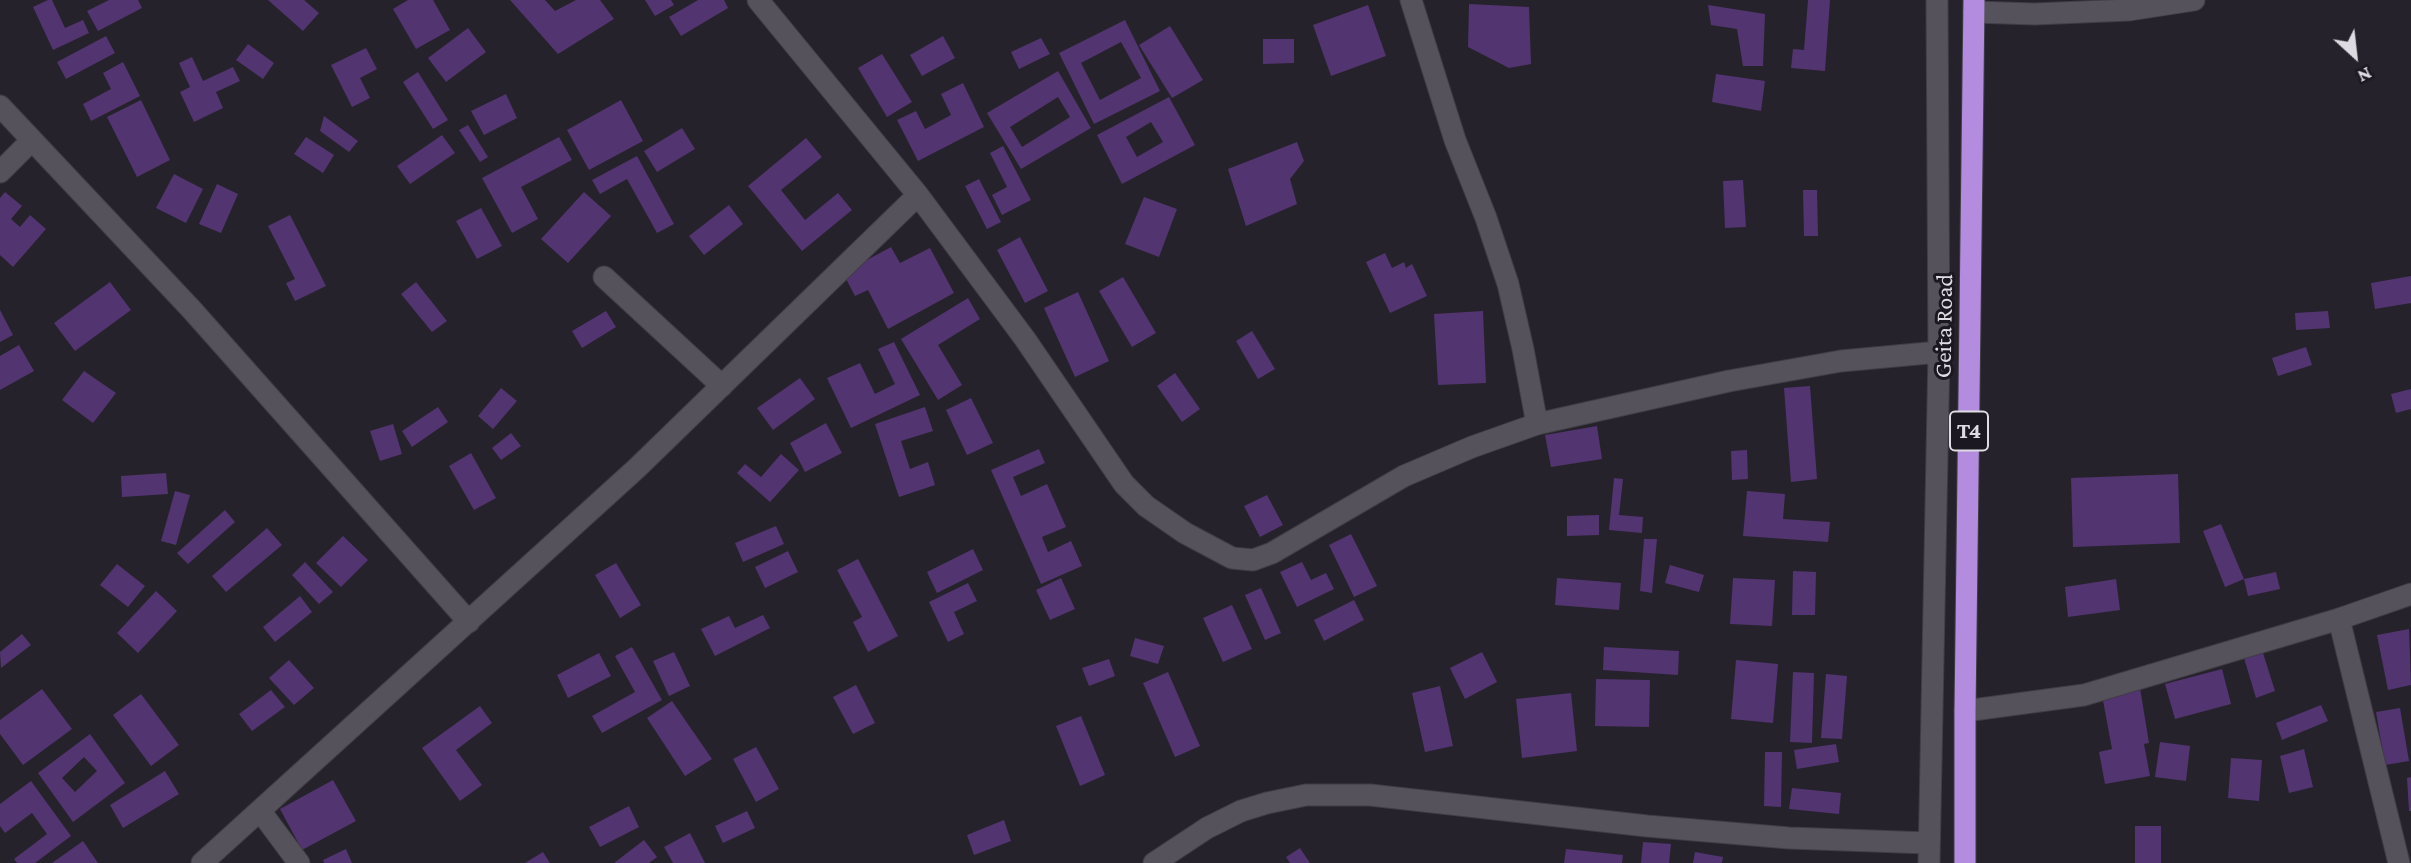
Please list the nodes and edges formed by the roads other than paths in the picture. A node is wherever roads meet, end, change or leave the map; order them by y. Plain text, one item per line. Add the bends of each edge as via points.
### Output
1 (758, 0) edge
2 (1410, 0) edge
3 (1937, 0) edge
4 (2194, 0) edge
5 (1974, 6) edge
6 (0, 106) edge
7 (32, 140) junction
8 (0, 172) edge
9 (918, 195) junction
10 (604, 277) dead end
11 (1939, 352) junction
12 (722, 386) junction
13 (1537, 424) junction
14 (2411, 594) edge
15 (2339, 619) junction
16 (469, 622) junction
17 (1965, 711) junction
18 (261, 812) junction
19 (1929, 853) edge
20 (202, 863) edge
21 (299, 863) edge
22 (1154, 863) edge
23 (1965, 863) edge
24 (2399, 863) edge

1 - 9 street
2 - 13 street via 1508,284
3 - 11 street
4 - 5 street via 2035,14
5 - 17 highway, Geita Road / T4
6 - 7 street
7 - 8 street
7 - 16 street via 192,310
9 - 12 street
9 - 13 street via 1025,339 1124,484 1165,520 1232,558 1253,560 1272,552 1404,476
10 - 12 street
11 - 13 street via 1816,365
11 - 19 street
12 - 16 street
14 - 15 street
15 - 17 street via 2084,695
15 - 24 street
16 - 18 street
17 - 23 highway, Geita Road / T4
18 - 20 street
18 - 21 street
19 - 22 street via 1370,794 1306,795 1241,811

